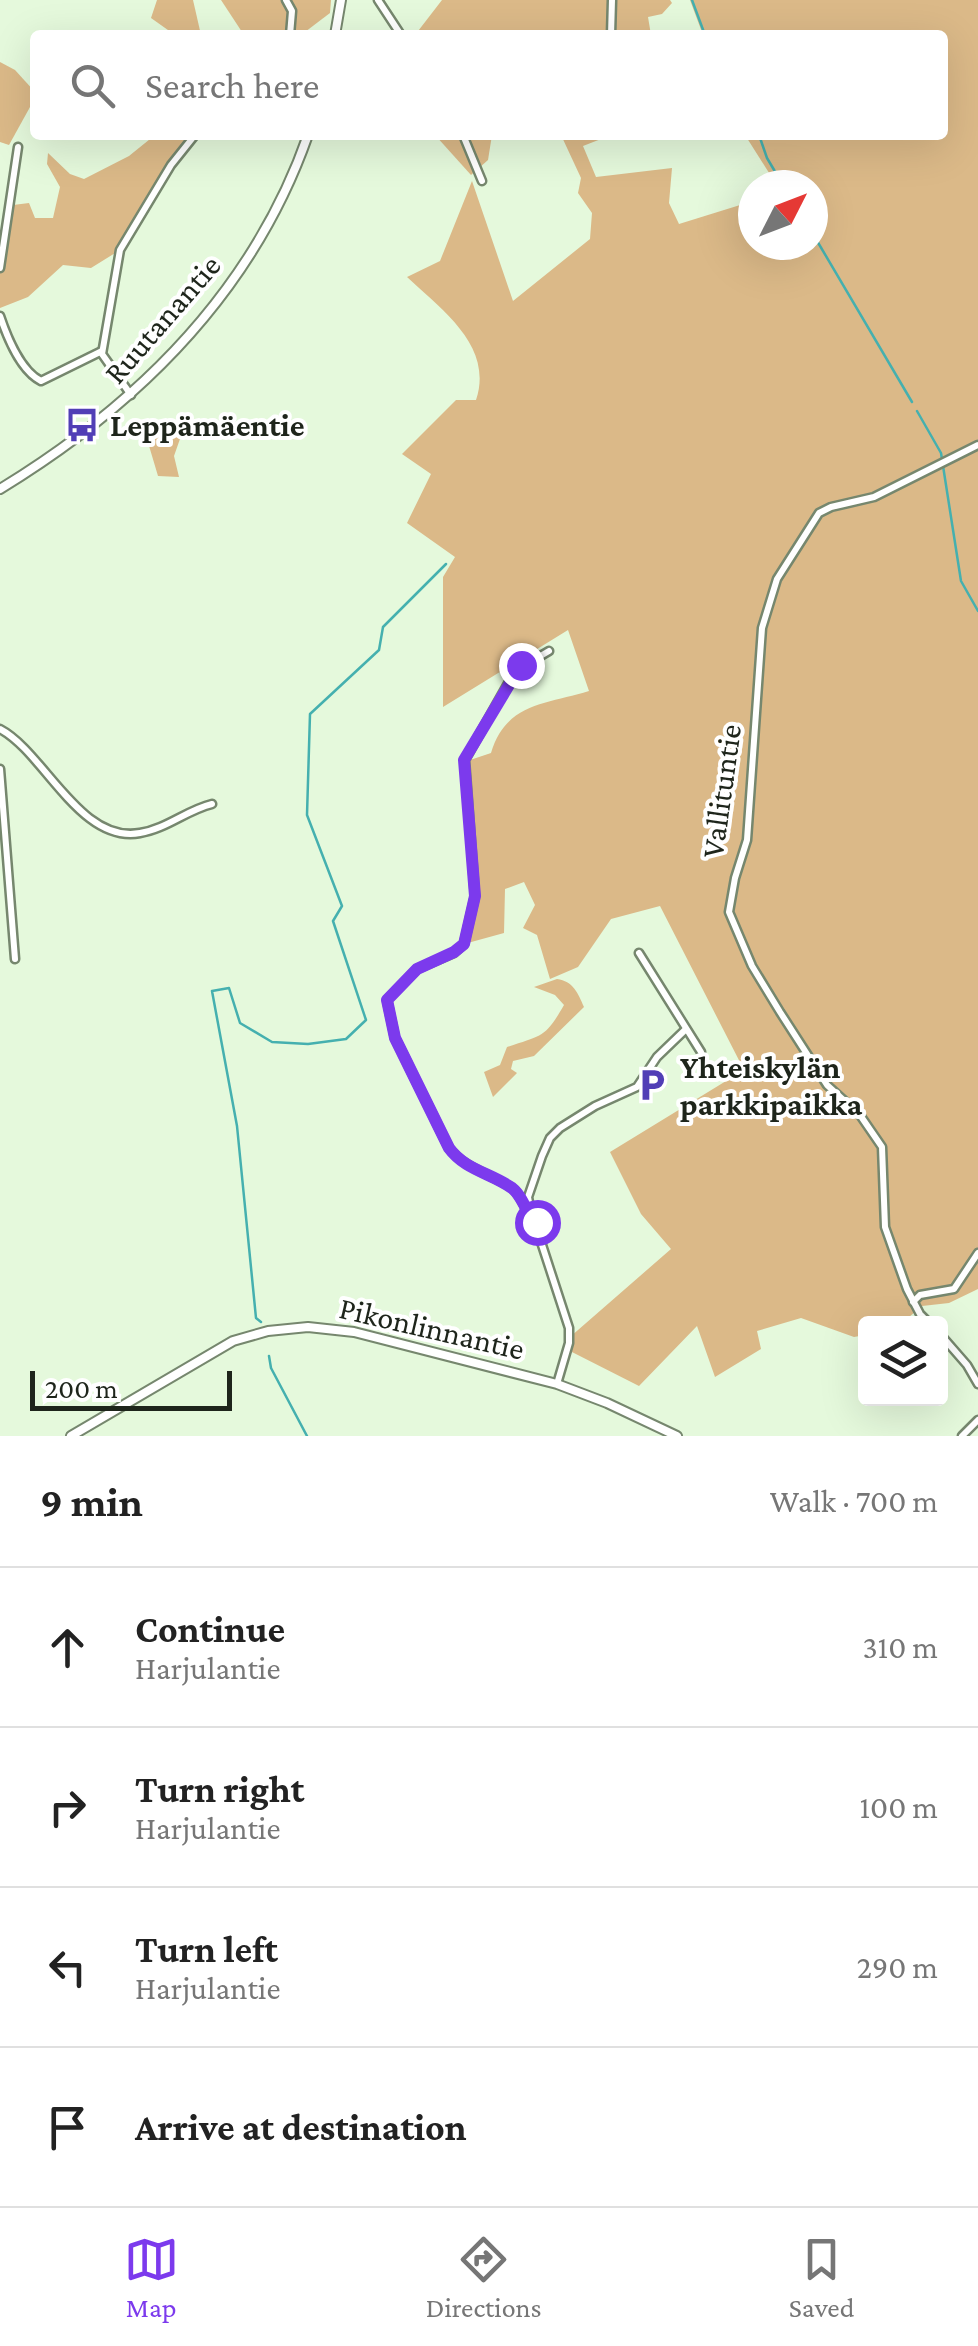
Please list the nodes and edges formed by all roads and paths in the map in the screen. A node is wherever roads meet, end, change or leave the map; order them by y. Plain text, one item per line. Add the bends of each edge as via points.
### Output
1 (286, 0) edge
2 (341, 0) edge
3 (378, 0) edge
4 (612, 0) edge
5 (290, 30) edge
6 (336, 30) edge
7 (399, 30) edge
8 (611, 30) edge
9 (191, 140) edge
10 (306, 140) edge
11 (465, 140) edge
12 (18, 147) dead end
13 (482, 181) dead end
14 (0, 268) edge
15 (0, 316) edge
16 (102, 351) junction
17 (132, 395) junction
18 (978, 445) edge
19 (0, 489) edge
20 (550, 651) dead end
21 (0, 728) edge
22 (0, 768) edge
23 (212, 804) dead end
24 (639, 952) dead end
25 (15, 958) dead end
26 (685, 1030) junction
27 (701, 1052) dead end
28 (542, 1238) junction
29 (978, 1253) edge
30 (913, 1302) junction
31 (924, 1316) edge
32 (948, 1345) edge
33 (557, 1384) junction
34 (978, 1384) edge
35 (978, 1420) edge
36 (71, 1436) edge
37 (677, 1436) edge
38 (962, 1436) edge

1 - 5 street
2 - 6 street
3 - 7 street
4 - 8 street
9 - 16 street via 120,250
10 - 17 street, Ruutanantie via 236,274
11 - 13 street
12 - 14 street
15 - 16 street via 32,376 42,381
16 - 17 street
17 - 19 street, Ruutanantie
18 - 30 street, Vallituntie via 874,497 819,513 778,580 762,628 746,840 729,912 752,966 827,1086 882,1146 885,1227
20 - 28 street via 515,671 464,760 475,896 464,944 417,969 387,1000 395,1038 449,1148 512,1189
21 - 23 street via 92,820 118,834 147,832
22 - 25 street
24 - 26 street
26 - 27 street
26 - 28 street via 638,1088 582,1113 550,1138 528,1197
28 - 33 street via 570,1328
29 - 30 street via 954,1289 920,1294
30 - 31 street, Vallituntie
32 - 34 street
33 - 36 street, Pikonlinnantie via 354,1332 294,1327 232,1341
33 - 37 street, Pikonlinnantie
35 - 38 street

